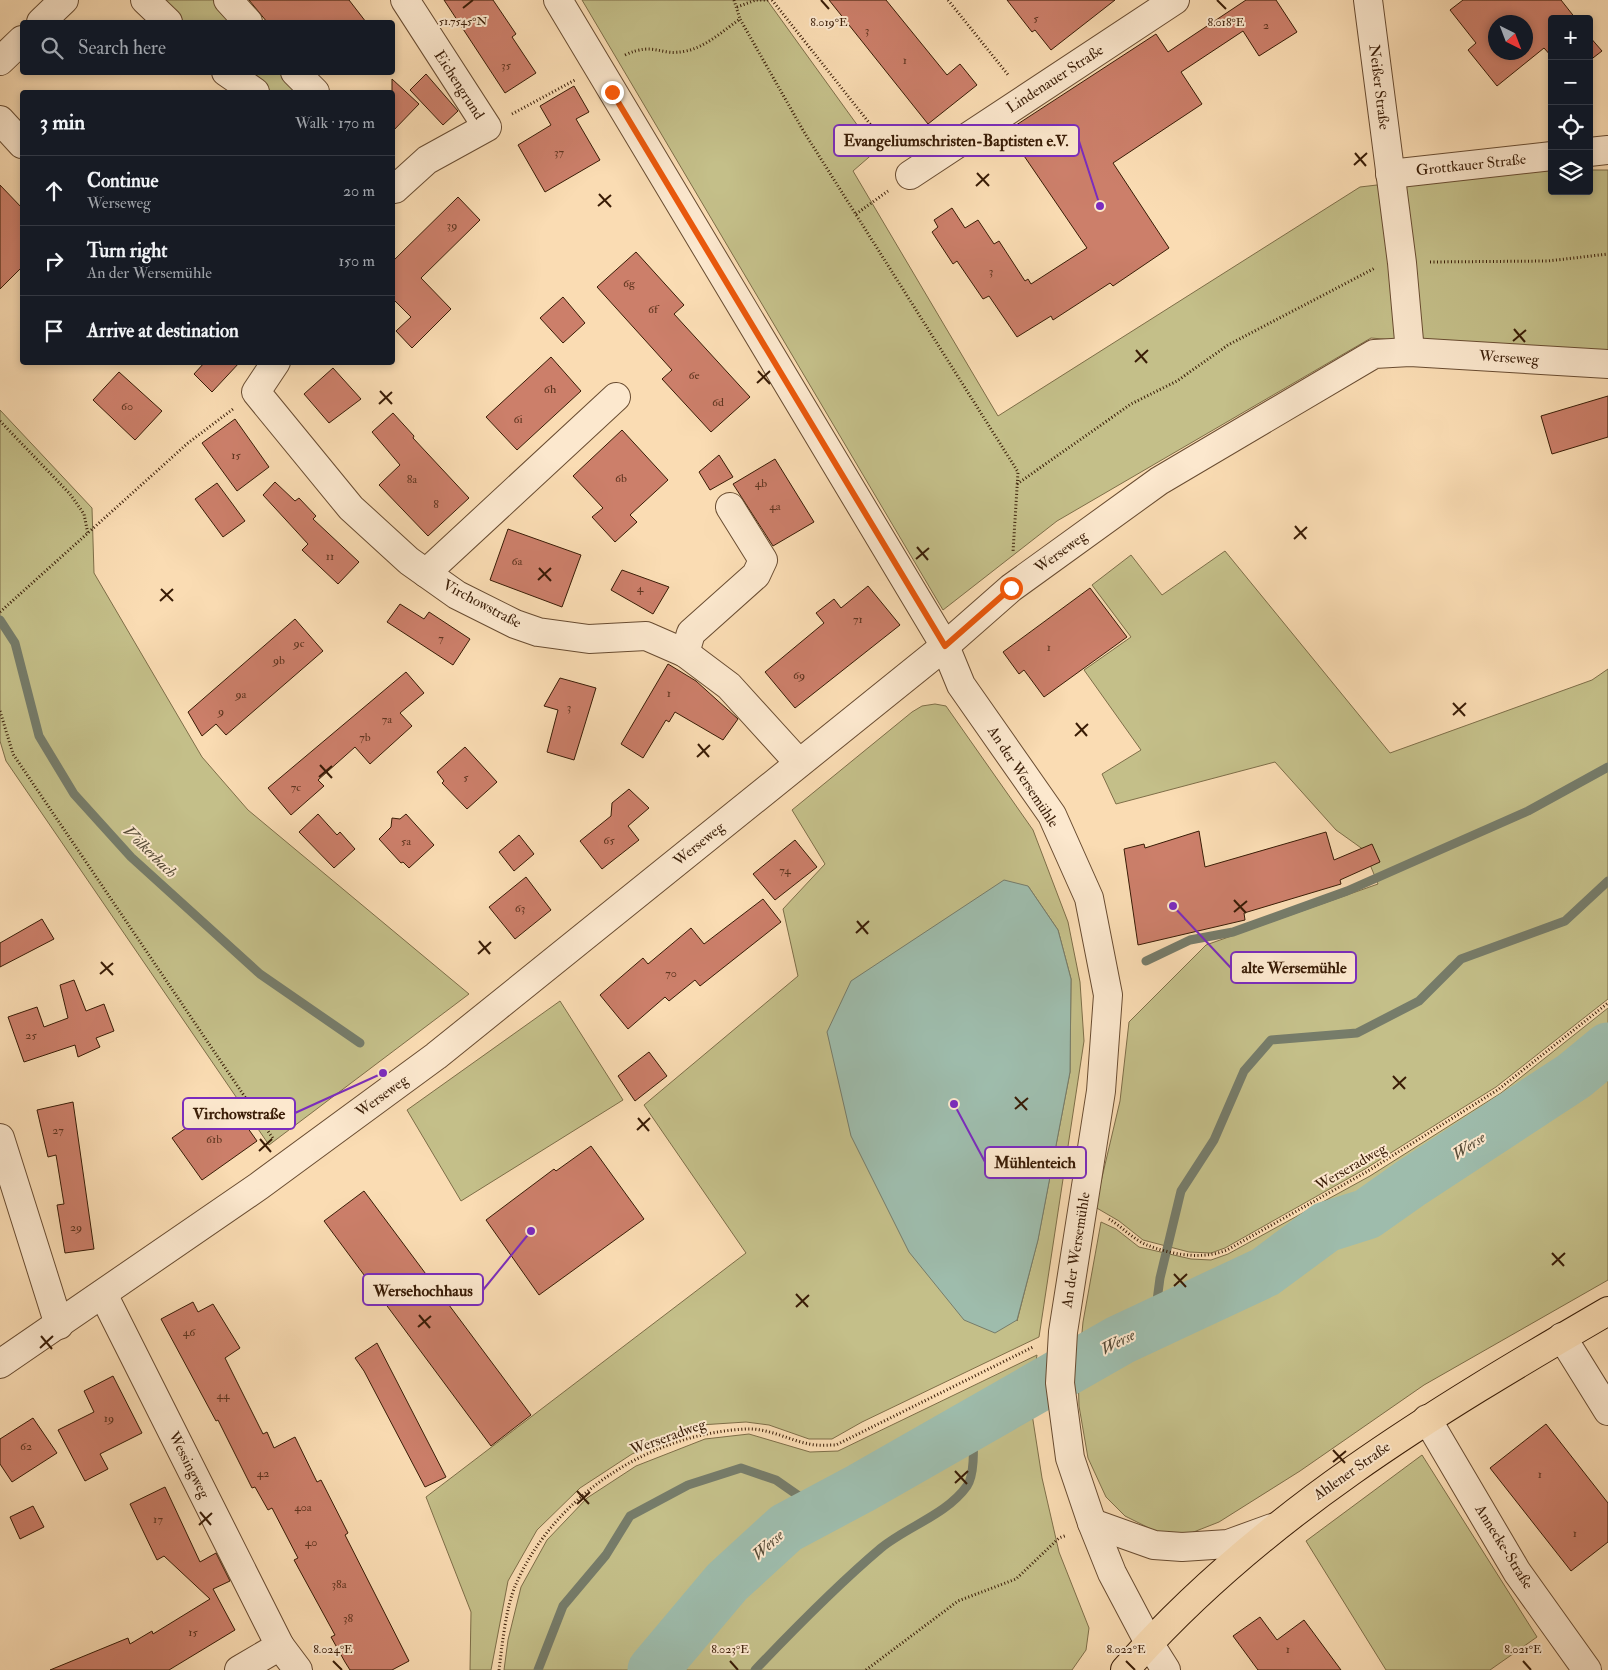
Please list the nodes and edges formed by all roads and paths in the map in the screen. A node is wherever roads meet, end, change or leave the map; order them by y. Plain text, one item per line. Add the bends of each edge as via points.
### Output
1 (64, 0) edge
2 (145, 0) edge
3 (228, 0) edge
4 (405, 0) edge
5 (558, 0) edge
6 (734, 0) edge
7 (771, 0) edge
8 (948, 0) edge
9 (1175, 0) edge
10 (1368, 0) edge
11 (737, 7) junction
12 (740, 19) junction
13 (43, 20) edge
14 (166, 20) edge
15 (246, 20) edge
16 (20, 42) edge
17 (0, 62) edge
18 (598, 68) junction
19 (230, 75) edge
20 (298, 75) edge
21 (253, 90) edge
22 (312, 90) edge
23 (1026, 98) junction
24 (0, 120) edge
25 (486, 127) junction
26 (20, 142) edge
27 (1608, 150) edge
28 (1593, 152) edge
29 (1548, 156) edge
30 (1390, 174) junction
31 (910, 175) junction
32 (395, 186) edge
33 (856, 214) junction
34 (1608, 254) edge
35 (1402, 263) junction
36 (1410, 352) junction
37 (1608, 364) edge
38 (274, 365) edge
39 (256, 392) junction
40 (616, 397) dead end
41 (0, 421) edge
42 (1017, 485) junction
43 (730, 507) dead end
44 (88, 534) junction
45 (426, 573) junction
46 (1011, 588) junction
47 (0, 612) edge
48 (945, 646) junction
49 (685, 653) junction
50 (0, 711) edge
51 (799, 763) junction
52 (1608, 1003) edge
53 (0, 1138) edge
54 (290, 1164) junction
55 (1082, 1208) junction
56 (103, 1294) junction
57 (1608, 1311) edge
58 (59, 1325) junction
59 (1063, 1332) junction
60 (1562, 1337) junction
61 (0, 1364) edge
62 (1608, 1411) edge
63 (1427, 1419) junction
64 (1092, 1523) junction
65 (1272, 1528) junction
66 (1149, 1643) junction
67 (280, 1646) junction
68 (239, 1670) edge
69 (298, 1670) edge
70 (499, 1670) edge
71 (866, 1670) edge
72 (1124, 1670) edge
73 (1166, 1670) edge
74 (1587, 1670) edge

1 - 13 street
2 - 14 street
3 - 15 street
4 - 25 street, Eichengrund
5 - 18 street, An der Wersemühle
6 - 11 path
7 - 11 path via 756,0
7 - 31 path
8 - 23 path
9 - 23 street, Lindenauer Straße
10 - 30 street, Neißer Straße
11 - 12 path
12 - 18 path via 687,51 640,48
12 - 33 path via 804,132
16 - 17 street
18 - 25 path
18 - 48 street, An der Wersemühle
19 - 21 street
20 - 22 street
23 - 31 street, Lindenauer Straße
24 - 26 street
25 - 32 street, Eichengrund via 427,160
27 - 28 street
29 - 30 street, Grottkauer Straße
30 - 35 street
31 - 33 path
33 - 42 path via 1018,472
34 - 35 path via 1548,261
35 - 36 street
35 - 42 path via 1375,268 1228,344 1176,381 1131,404
36 - 37 street, Werseweg
36 - 46 street, Werseweg via 1374,354 1159,481
38 - 39 street
39 - 44 path via 188,444
39 - 45 street, Virchowstraße via 351,508
40 - 45 street
41 - 44 path via 70,494 84,514
42 - 46 path
43 - 49 street via 763,560 756,575 691,633
44 - 47 path
45 - 49 street, Virchowstraße via 457,595 538,632 589,639 646,636
46 - 48 street, Werseweg
48 - 51 street, Werseweg
48 - 55 street, An der Wersemühle via 961,685 1052,815 1089,898 1108,995 1101,1091
49 - 51 street, Virchowstraße via 729,686
50 - 54 path via 13,754
51 - 54 street, Werseweg via 436,1056
52 - 55 path, Werseradweg via 1499,1089 1368,1171 1213,1256 1185,1255 1146,1245 1094,1210
53 - 58 street
54 - 56 street, Werseweg
55 - 59 street, An der Wersemühle
56 - 58 street, Werseweg
56 - 67 street, Wessingweg
57 - 60 main road, Ahlener Straße
58 - 61 street, Werseweg
59 - 64 street, An der Wersemühle via 1060,1371 1070,1458
59 - 70 path, Werseradweg via 836,1445 810,1444 749,1428 705,1432 634,1459 585,1493 543,1536 515,1585
60 - 62 street
60 - 63 main road, Ahlener Straße
63 - 65 main road, Ahlener Straße
63 - 74 street, Annecke-Straße via 1517,1572
64 - 65 street via 1154,1545 1182,1548 1228,1544
64 - 66 street, An der Wersemühle via 1112,1573
64 - 71 path via 1059,1538 1016,1579 958,1600
65 - 66 main road, Ahlener Straße via 1208,1584
66 - 72 main road, Ahlener Straße
66 - 73 street, An der Wersemühle
67 - 68 street
67 - 69 street, Wessingweg

